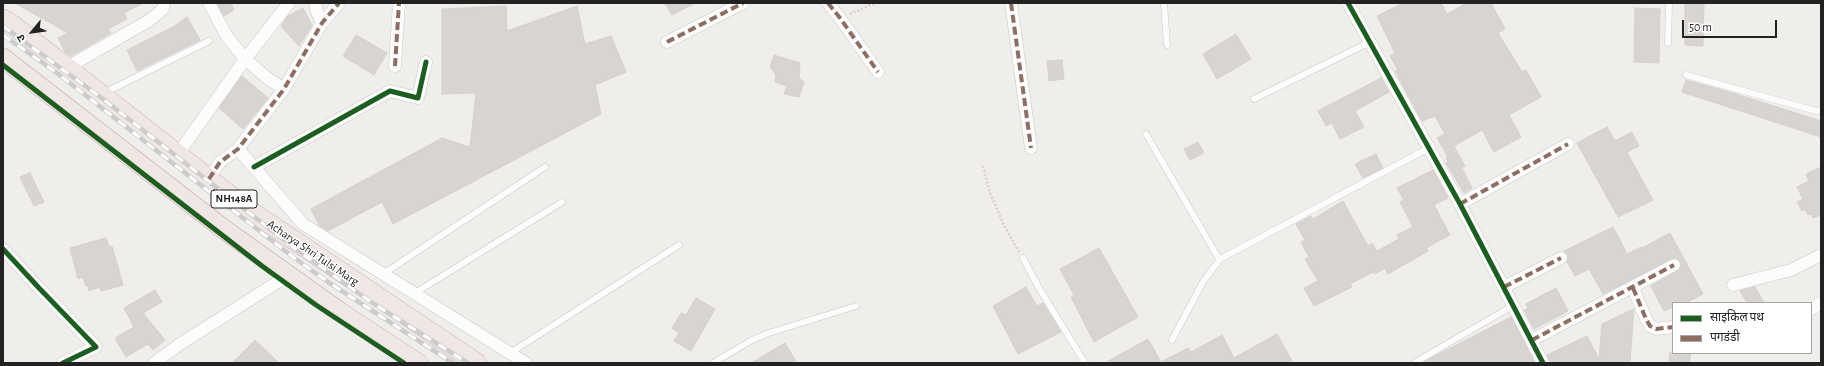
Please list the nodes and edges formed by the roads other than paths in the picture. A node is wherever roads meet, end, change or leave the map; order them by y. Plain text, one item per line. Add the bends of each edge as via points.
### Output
1 (164, 3) edge
2 (209, 3) edge
3 (289, 3) edge
4 (315, 3) edge
5 (339, 3) edge
6 (399, 3) edge
7 (743, 3) edge
8 (828, 3) edge
9 (1011, 3) edge
10 (1164, 3) edge
11 (1348, 3) edge
12 (1669, 3) edge
13 (3, 19) edge
14 (322, 23) junction
15 (209, 41) dead end
16 (667, 42) dead end
17 (1370, 42) junction
18 (1668, 43) dead end
19 (1168, 45) dead end
20 (3, 58) edge
21 (245, 59) junction
22 (426, 62) dead end
23 (3, 65) edge
24 (396, 66) dead end
25 (66, 68) junction
26 (878, 72) dead end
27 (1686, 75) dead end
28 (284, 89) junction
29 (101, 95) junction
30 (1254, 98) dead end
31 (1821, 110) edge
32 (1146, 134) dead end
33 (1568, 144) dead end
34 (1031, 148) dead end
35 (1429, 148) junction
36 (238, 149) junction
37 (178, 154) junction
38 (254, 167) junction
39 (545, 167) dead end
40 (209, 179) junction
41 (562, 202) dead end
42 (1460, 204) junction
43 (249, 210) junction
44 (234, 237) junction
45 (679, 245) dead end
46 (3, 249) edge
47 (1821, 255) edge
48 (1023, 258) road end
49 (1560, 258) dead end
50 (1219, 259) junction
51 (1674, 265) dead end
52 (383, 274) junction
53 (281, 280) junction
54 (1733, 285) dead end
55 (1504, 287) junction
56 (1633, 288) junction
57 (415, 293) junction
58 (1821, 304) edge
59 (1514, 305) junction
60 (856, 306) dead end
61 (1812, 308) edge
62 (1672, 327) edge
63 (1172, 340) dead end
64 (1532, 340) junction
65 (510, 353) junction
66 (63, 363) edge
67 (154, 363) edge
68 (404, 363) edge
69 (418, 363) edge
70 (477, 363) edge
71 (526, 363) edge
72 (714, 363) edge
73 (1085, 363) edge
74 (1414, 363) edge
75 (1543, 363) edge

1 - 25 street via 163,9 150,20
2 - 21 street via 226,35
3 - 21 street
4 - 14 street
5 - 14 street
6 - 24 street
7 - 16 street
8 - 26 street
9 - 34 street
10 - 19 lane
11 - 17 street
12 - 18 lane
13 - 25 highway, Acharya Shri Tulsi Marg / NH148A
14 - 28 street
15 - 29 lane
17 - 30 lane
17 - 35 street
20 - 44 highway, NH148A
21 - 28 street
21 - 37 street
22 - 38 street via 418,98 390,90
23 - 53 street
25 - 29 highway, Acharya Shri Tulsi Marg / NH148A
27 - 31 lane via 1816,111
28 - 36 street
29 - 37 highway, Acharya Shri Tulsi Marg / NH148A
32 - 50 lane
33 - 42 street
35 - 42 street
35 - 50 lane
36 - 38 street
36 - 40 street via 220,162
37 - 40 highway, Acharya Shri Tulsi Marg / NH148A
38 - 52 street via 303,224
39 - 52 lane
40 - 43 highway, Acharya Shri Tulsi Marg / NH148A
41 - 57 lane
42 - 55 street
43 - 44 highway
43 - 70 highway, Acharya Shri Tulsi Marg / NH148A
44 - 69 highway, NH148A
45 - 65 lane
46 - 66 street via 96,347
47 - 54 street via 1791,270
48 - 73 lane
49 - 55 street
50 - 63 lane via 1203,282
51 - 56 street
52 - 57 street
53 - 67 street
53 - 68 street
55 - 59 street
56 - 62 street via 1650,326 1656,329
56 - 64 street
57 - 65 street
58 - 61 street
59 - 64 street
59 - 74 lane
60 - 72 lane via 769,333
64 - 75 street
65 - 71 street

